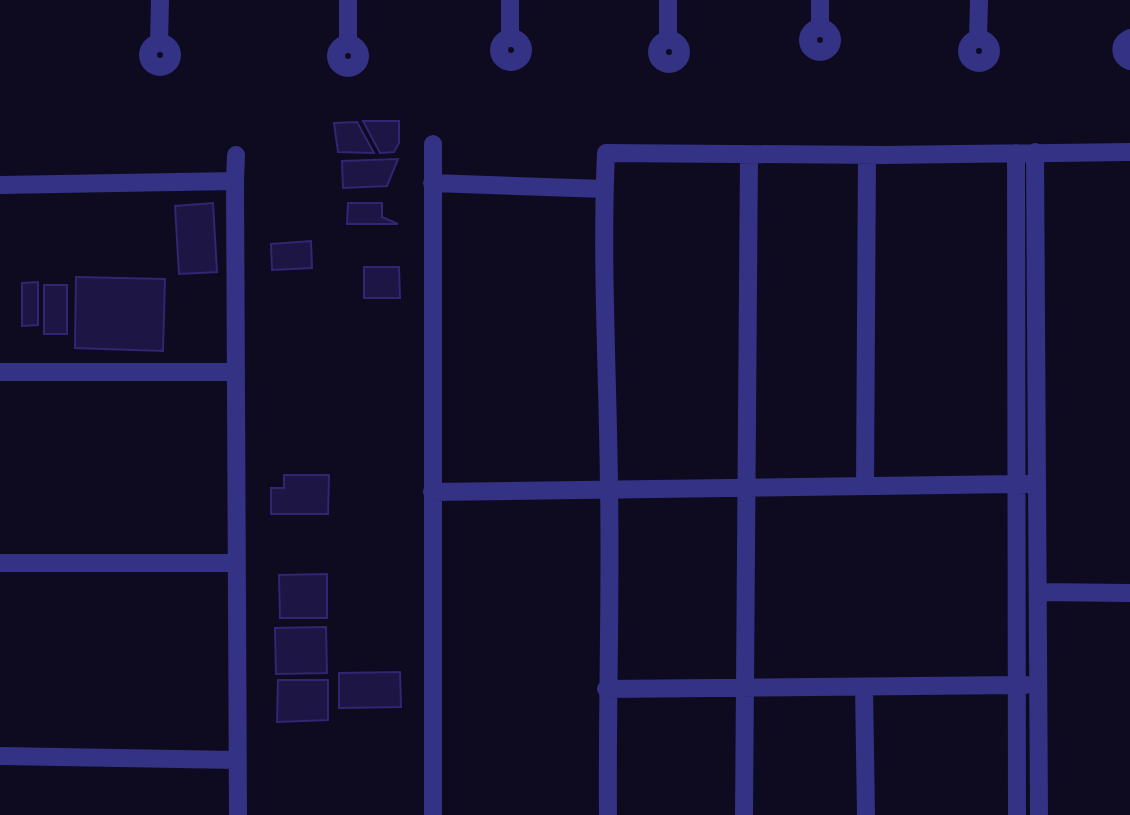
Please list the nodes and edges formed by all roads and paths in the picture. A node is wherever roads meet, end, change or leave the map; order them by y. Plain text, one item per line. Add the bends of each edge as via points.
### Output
1 (160, 0) edge
2 (348, 0) edge
3 (510, 0) edge
4 (668, 0) edge
5 (820, 0) edge
6 (979, 0) edge
7 (820, 28) dead end
8 (510, 37) dead end
9 (1130, 38) edge
10 (668, 39) dead end
11 (978, 39) dead end
12 (159, 43) dead end
13 (348, 44) dead end
14 (1130, 61) edge
15 (433, 144) dead end
16 (1035, 152) junction
17 (1130, 152) edge
18 (1016, 153) junction
19 (748, 154) junction
20 (236, 155) dead end
21 (867, 155) junction
22 (236, 181) junction
23 (432, 183) junction
24 (0, 185) edge
25 (604, 189) junction
26 (0, 372) edge
27 (236, 372) junction
28 (1016, 484) junction
29 (1037, 484) junction
30 (865, 486) junction
31 (747, 488) junction
32 (609, 489) junction
33 (432, 492) junction
34 (237, 563) junction
35 (0, 564) edge
36 (1038, 592) junction
37 (1130, 593) edge
38 (1017, 685) junction
39 (1038, 685) junction
40 (864, 687) junction
41 (745, 688) junction
42 (607, 689) junction
43 (0, 756) edge
44 (237, 760) junction
45 (238, 815) edge
46 (433, 815) edge
47 (608, 815) edge
48 (744, 815) edge
49 (866, 815) edge
50 (1017, 815) edge
51 (1039, 815) edge

1 - 12 street
2 - 13 street
3 - 8 street
4 - 10 street
5 - 7 street
6 - 11 street
9 - 14 street via 1121,50
15 - 23 street
16 - 17 street
16 - 18 street
16 - 29 street
18 - 21 street
18 - 28 street
19 - 21 street
19 - 25 street via 606,153
19 - 31 street
20 - 22 street
21 - 30 street
22 - 24 street
22 - 27 street
23 - 25 street
23 - 33 street
25 - 32 street
26 - 27 street
27 - 34 street
28 - 29 street
28 - 30 street
28 - 38 street
29 - 36 street
30 - 31 street
31 - 32 street
31 - 41 street
32 - 33 street
32 - 42 street
33 - 46 street
34 - 35 street
34 - 44 street
36 - 37 street
36 - 39 street
38 - 39 street
38 - 40 street
38 - 50 street
39 - 51 street
40 - 41 street
40 - 49 street
41 - 42 street
41 - 48 street
42 - 47 street
43 - 44 street
44 - 45 street

